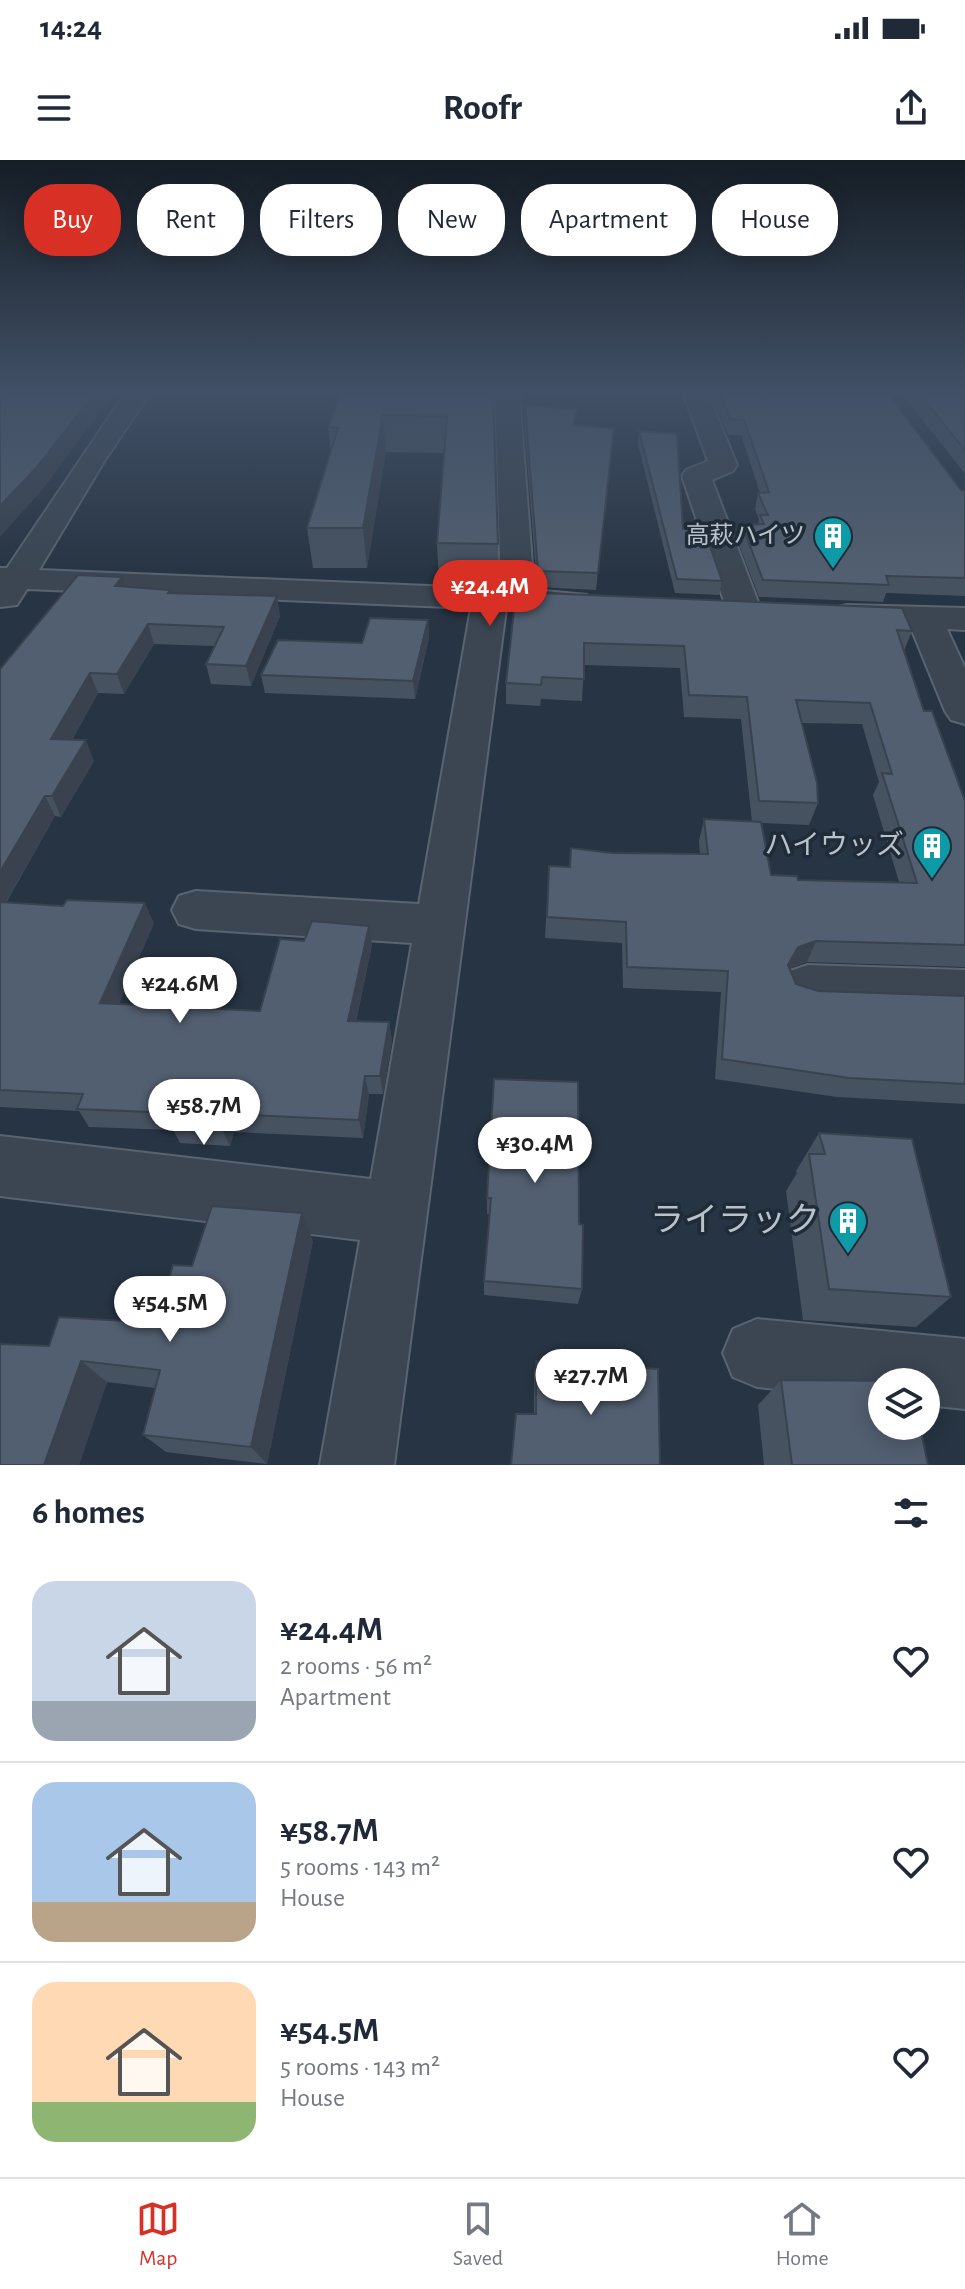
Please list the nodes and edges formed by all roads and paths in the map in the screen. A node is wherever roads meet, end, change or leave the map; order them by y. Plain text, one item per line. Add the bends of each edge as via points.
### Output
1 (96, 453) edge
2 (506, 453) edge
3 (718, 453) edge
4 (8, 577) edge
5 (504, 599) junction
6 (608, 604) edge
7 (0, 606) edge
8 (744, 610) edge
9 (819, 613) edge
10 (925, 618) junction
11 (965, 619) edge
12 (965, 711) edge
13 (196, 910) dead end
14 (440, 925) junction
15 (808, 987) edge
16 (965, 992) edge
17 (0, 1166) edge
18 (397, 1213) junction
19 (757, 1353) dead end
20 (965, 1374) edge
21 (357, 1465) edge

1 - 4 street
2 - 5 street
3 - 8 street via 723,465 696,476
4 - 5 street
4 - 7 street
5 - 6 street
5 - 14 street
9 - 10 street
10 - 11 street
10 - 12 street
13 - 14 street
14 - 18 street
15 - 16 street
17 - 18 street
18 - 21 street
19 - 20 street

